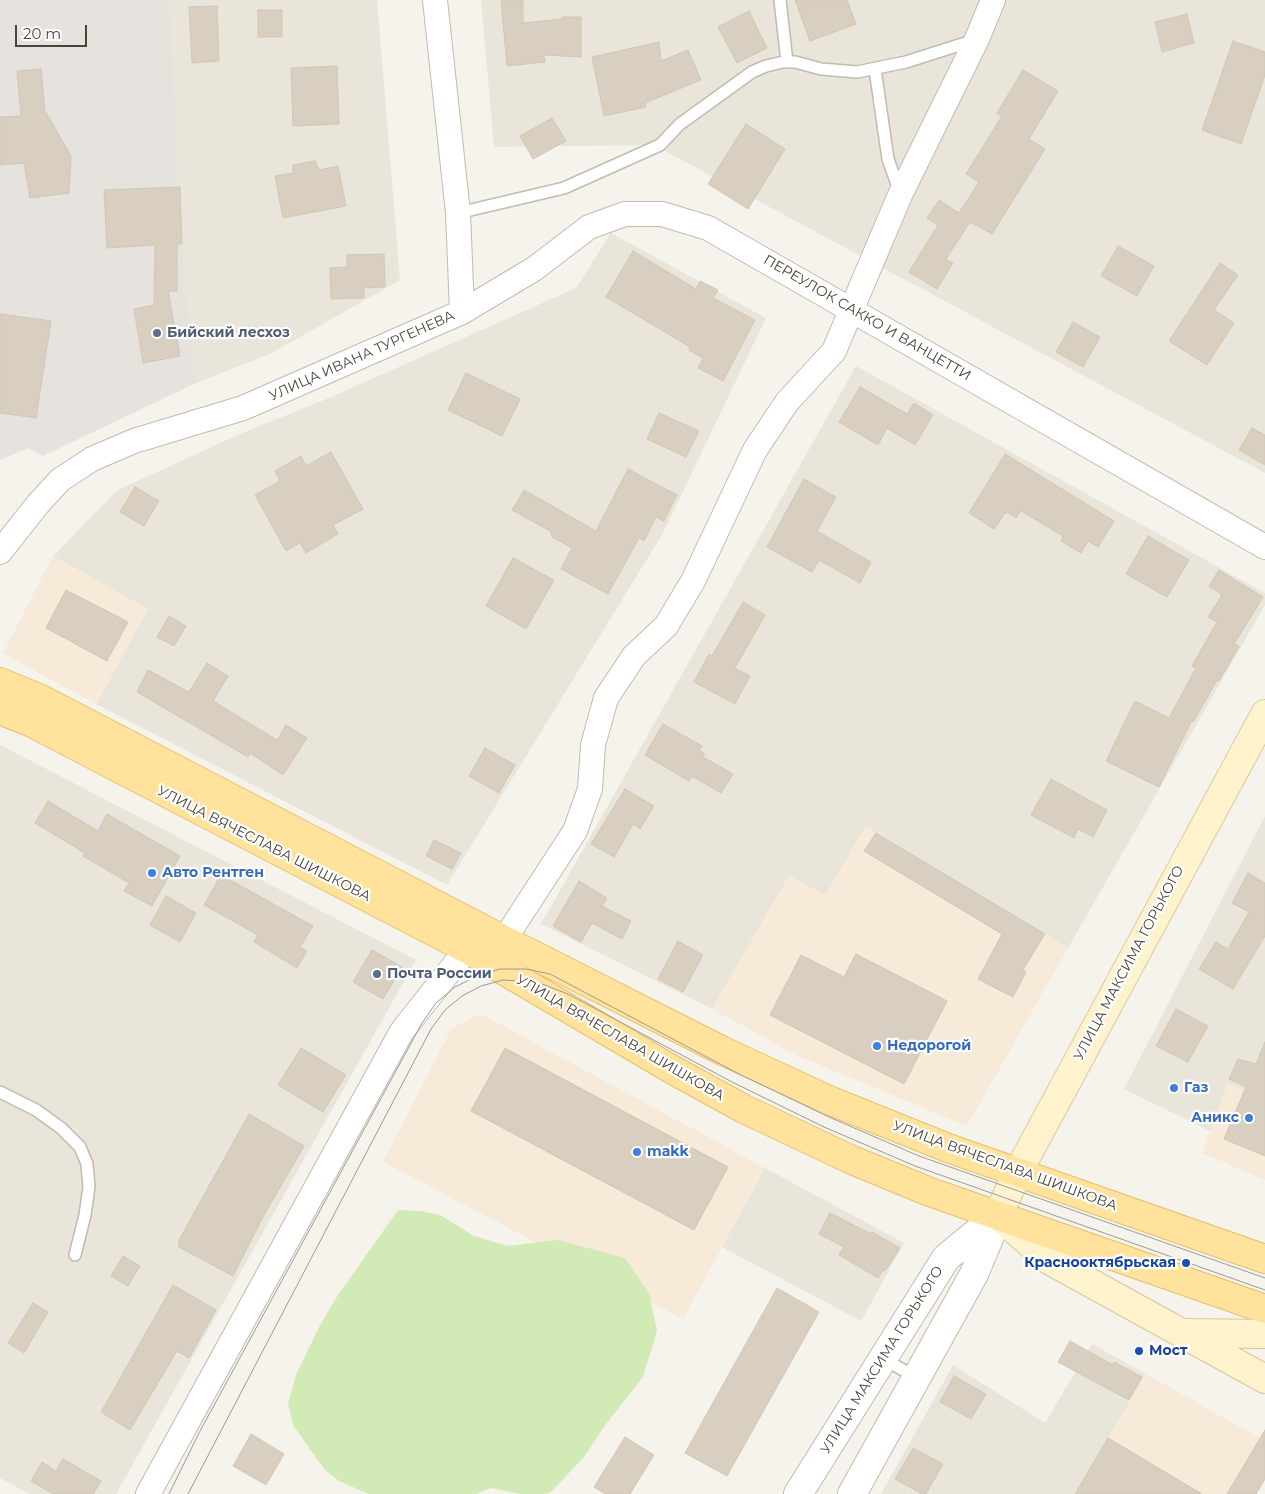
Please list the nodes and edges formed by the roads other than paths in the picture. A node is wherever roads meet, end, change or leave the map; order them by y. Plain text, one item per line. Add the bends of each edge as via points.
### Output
1 (435, 0) edge
2 (780, 0) edge
3 (993, 0) edge
4 (977, 39) junction
5 (787, 62) junction
6 (875, 69) junction
7 (900, 195) junction
8 (458, 213) junction
9 (852, 309) junction
10 (462, 312) junction
11 (1265, 547) edge
12 (0, 552) edge
13 (0, 682) edge
14 (0, 710) edge
15 (1265, 714) edge
16 (504, 940) junction
17 (467, 950) junction
18 (0, 1092) edge
19 (1018, 1172) junction
20 (998, 1216) junction
21 (75, 1256) dead end
22 (1265, 1259) edge
23 (1265, 1309) edge
24 (1181, 1333) junction
25 (1265, 1334) edge
26 (883, 1358) junction
27 (916, 1377) junction
28 (1265, 1378) edge
29 (148, 1494) edge
30 (798, 1494) edge
31 (852, 1494) edge

1 - 8 street, УЛИЦА ИВАНА ТУРГЕНЕВА
2 - 5 lane
3 - 4 street
4 - 6 lane
4 - 7 street
5 - 6 lane via 830,70 857,72
5 - 8 lane via 752,72 680,124 660,145 564,188
6 - 7 lane via 888,159
7 - 9 street
8 - 10 street, УЛИЦА ИВАНА ТУРГЕНЕВА
9 - 10 street, ПЕРЕУЛОК САККО И ВАНЦЕТТИ via 708,228 662,214 625,214 589,227 534,269
9 - 11 street, ПЕРЕУЛОК САККО И ВАНЦЕТТИ
9 - 16 street via 834,351 787,402 755,450 693,581 666,626 634,656 606,698 593,745 590,788 575,831
10 - 12 street, УЛИЦА ИВАНА ТУРГЕНЕВА via 243,408 134,441 92,459 60,480
13 - 16 main road, УЛИЦА ВЯЧЕСЛАВА ШИШКОВА via 50,704
14 - 17 main road, УЛИЦА ВЯЧЕСЛАВА ШИШКОВА via 30,722
15 - 19 main road, УЛИЦА МАКСИМА ГОРЬКОГО
16 - 19 main road, УЛИЦА ВЯЧЕСЛАВА ШИШКОВА via 723,1051 831,1101
17 - 20 main road, УЛИЦА ВЯЧЕСЛАВА ШИШКОВА via 744,1109 852,1160
17 - 29 street via 402,1031
18 - 21 lane via 36,1110 80,1146 87,1164 89,1188 86,1215
19 - 20 main road, УЛИЦА МАКСИМА ГОРЬКОГО
19 - 22 main road, УЛИЦА ВЯЧЕСЛАВА ШИШКОВА
20 - 23 main road, УЛИЦА ВЯЧЕСЛАВА ШИШКОВА
20 - 24 main road via 1049,1260
20 - 26 street, УЛИЦА МАКСИМА ГОРЬКОГО via 946,1258
20 - 27 street, УЛИЦА МАКСИМА ГОРЬКОГО via 974,1274
24 - 25 main road
24 - 28 main road
26 - 27 lane
26 - 30 street, УЛИЦА МАКСИМА ГОРЬКОГО
27 - 31 street, УЛИЦА МАКСИМА ГОРЬКОГО

